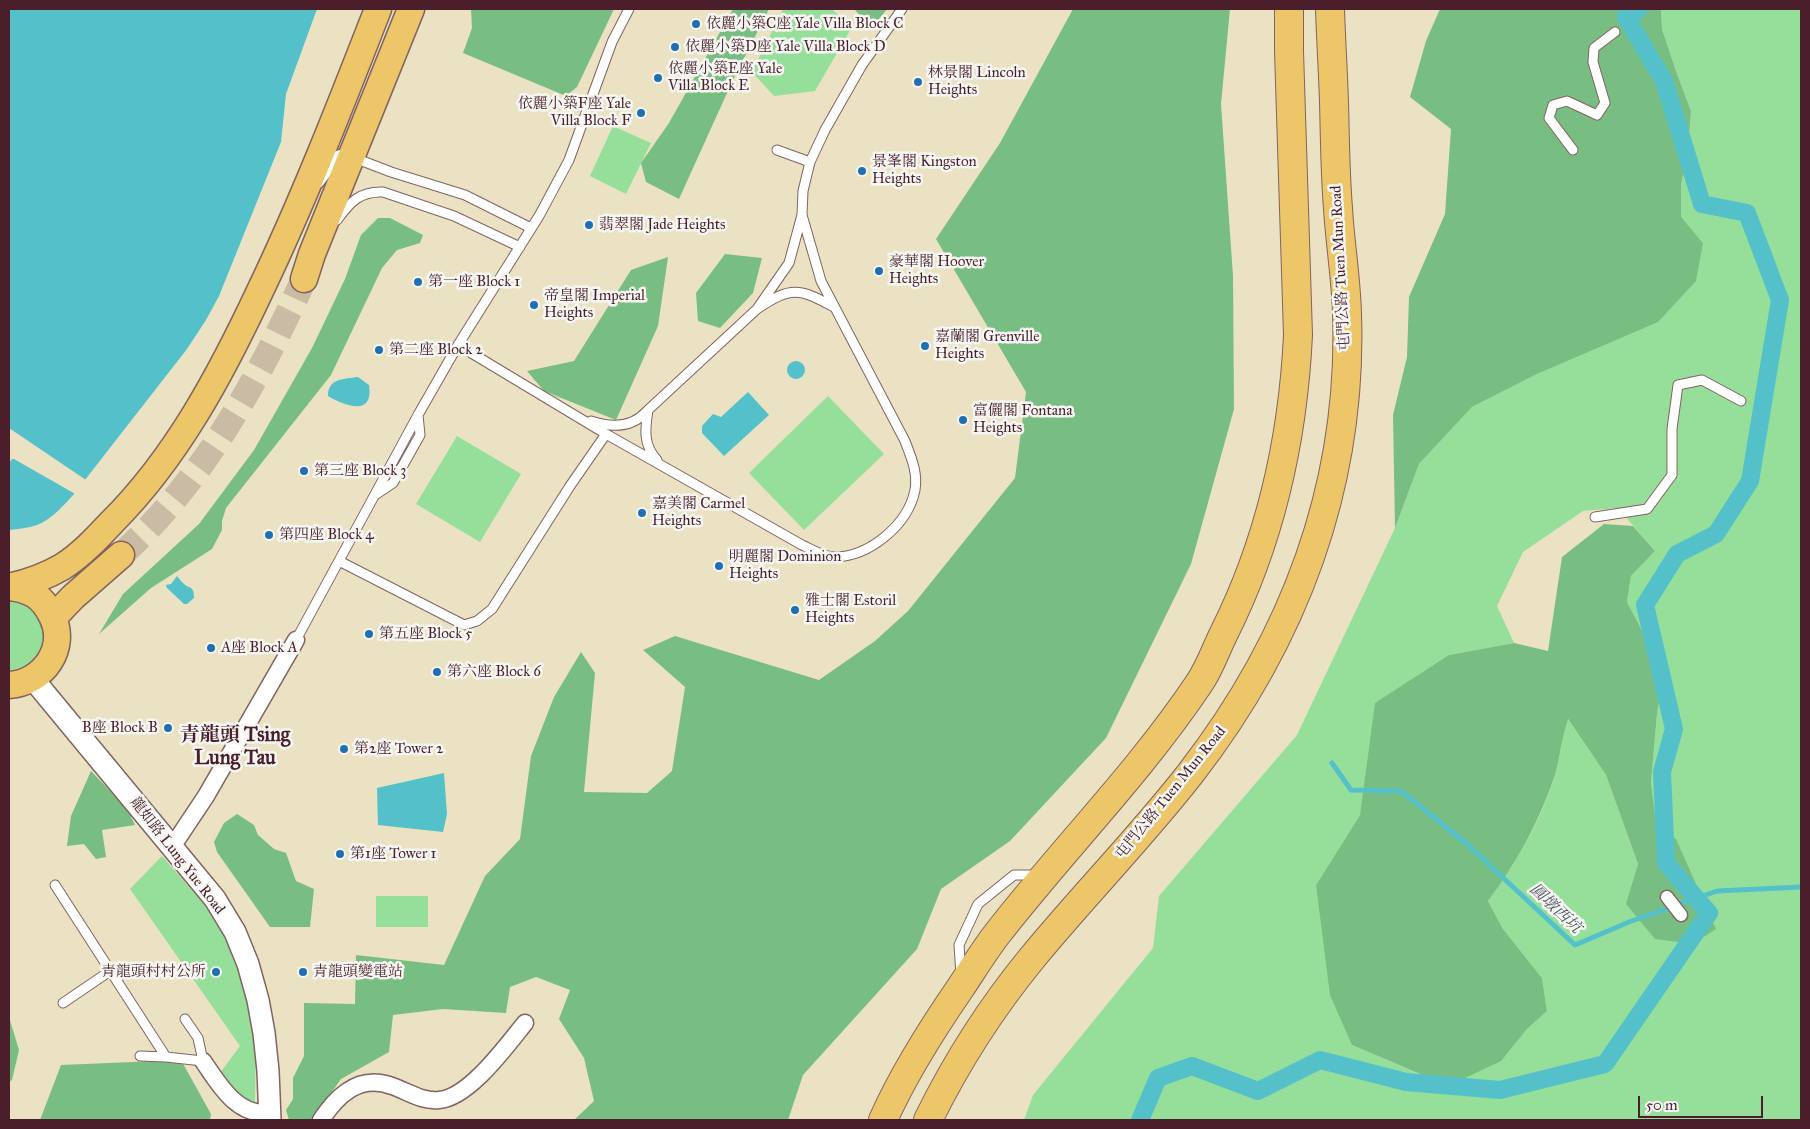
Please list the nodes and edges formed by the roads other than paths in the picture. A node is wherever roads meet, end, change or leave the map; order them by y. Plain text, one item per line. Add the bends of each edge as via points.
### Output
1 (378, 9) edge
2 (411, 9) edge
3 (629, 9) edge
4 (902, 9) edge
5 (1289, 9) edge
6 (1330, 9) edge
7 (1615, 32) dead end
8 (777, 150) dead end
9 (1573, 150) dead end
10 (352, 157) junction
11 (810, 162) junction
12 (802, 215) junction
13 (531, 228) junction
14 (284, 242) junction
15 (520, 247) junction
16 (312, 254) junction
17 (304, 279) tunnel mouth
18 (835, 307) junction
19 (757, 309) junction
20 (458, 345) junction
21 (1741, 401) dead end
22 (648, 410) junction
23 (572, 413) junction
24 (606, 434) junction
25 (672, 473) junction
26 (1596, 517) dead end
27 (121, 555) tunnel mouth
28 (339, 561) junction
29 (9, 587) edge
30 (53, 618) junction
31 (296, 640) joint
32 (21, 682) edge
33 (172, 847) junction
34 (55, 885) dead end
35 (1667, 897) dead end
36 (1681, 915) dead end
37 (110, 971) junction
38 (63, 1003) dead end
39 (185, 1019) dead end
40 (525, 1022) dead end
41 (140, 1056) dead end
42 (166, 1057) junction
43 (203, 1061) junction
44 (269, 1116) edge
45 (321, 1120) edge
46 (883, 1120) edge
47 (928, 1120) edge

1 - 14 main road
2 - 10 main road
3 - 13 lane via 612,42 569,160
4 - 11 lane via 862,65
5 - 46 highway via 1298,351 1291,420 1265,535 1238,605 1201,680 1148,753 996,935 926,1039
6 - 47 highway, 屯門公路 Tuen Mun Road via 1338,206 1347,313 1346,386 1339,447 1310,559 1266,658 1227,724 1169,800 1011,985 966,1049
7 - 9 lane via 1594,48 1593,62 1605,103 1596,115 1567,102 1553,105 1549,118
8 - 11 lane
10 - 13 lane via 465,195
10 - 14 street via 337,158 324,170
10 - 16 main road
11 - 12 lane via 803,191
12 - 18 lane via 821,281
12 - 19 lane via 789,263
13 - 15 lane
14 - 29 main road via 199,409 131,504 63,566 36,580
15 - 16 lane via 454,216 383,192 372,192 353,201
15 - 20 lane
16 - 17 main road
18 - 19 lane via 801,291 785,294
18 - 25 lane via 901,433 915,467 915,490 906,512 889,533 868,549 852,556 832,557 802,545
19 - 22 lane
20 - 23 lane
20 - 28 lane
21 - 26 lane via 1702,380 1678,385 1672,428 1672,475 1647,509
22 - 23 lane via 629,424 615,426 599,424
22 - 25 lane via 645,427 650,453
23 - 24 lane
24 - 25 lane
24 - 28 lane via 492,609 477,621 464,625
27 - 30 main road
28 - 31 lane
29 - 30 main road via 24,589 37,596 48,606
30 - 32 main road via 57,636 54,653 46,668
31 - 33 street via 206,796
32 - 33 street, 龍如路 Lung Yue Road
33 - 44 street, 龍如路 Lung Yue Road via 216,899 248,964 264,1032
34 - 37 lane
35 - 36 street
37 - 38 lane
37 - 42 lane
39 - 43 lane via 198,1038
40 - 45 street via 496,1058 462,1091 440,1100 414,1096 376,1082 360,1083 344,1092
41 - 42 lane
42 - 43 lane
43 - 44 street via 235,1102 248,1111

